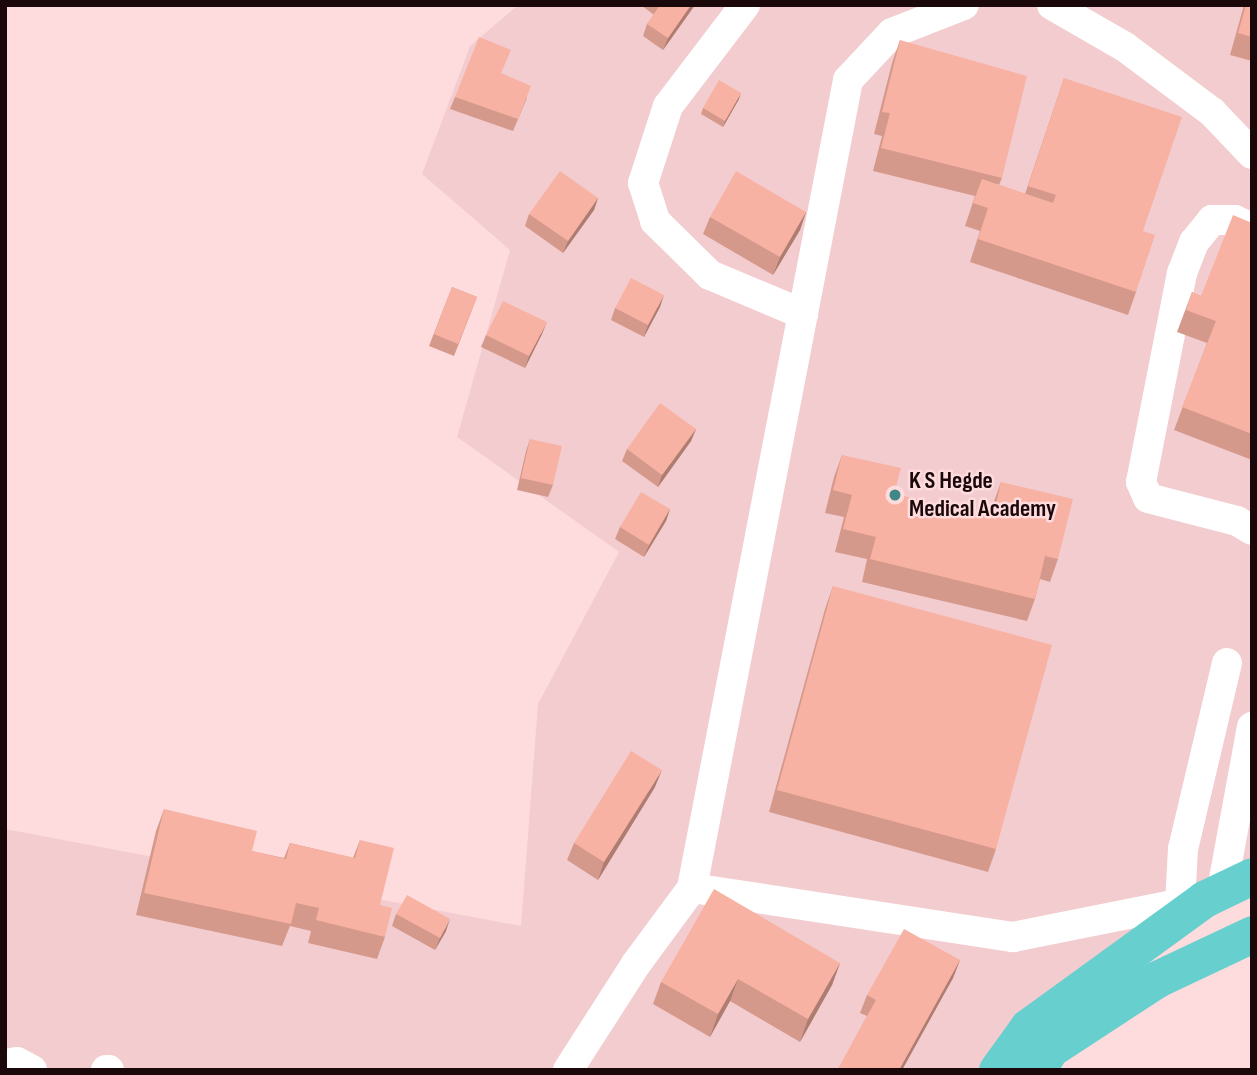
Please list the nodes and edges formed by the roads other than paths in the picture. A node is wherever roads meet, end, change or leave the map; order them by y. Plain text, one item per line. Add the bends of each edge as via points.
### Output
1 (745, 5) edge
2 (964, 5) edge
3 (1052, 5) edge
4 (1252, 154) edge
5 (1252, 228) edge
6 (803, 314) junction
7 (1252, 530) edge
8 (1227, 663) dead end
9 (1252, 727) edge
10 (1200, 777) junction
11 (1239, 789) junction
12 (692, 888) junction
13 (1214, 892) edge
14 (1252, 933) edge
15 (5, 1064) edge
16 (32, 1070) edge
17 (568, 1070) edge
18 (997, 1070) edge
19 (1037, 1070) edge

1 - 6 street via 668,106 643,183 655,221 710,275
2 - 6 street via 892,33 848,80
3 - 4 street via 1136,55 1212,113
5 - 7 street via 1235,220 1212,220 1194,242 1182,273 1141,482 1148,498 1237,521
6 - 12 street
8 - 10 street
9 - 11 street
10 - 11 street
10 - 13 street via 1183,849
11 - 13 street
12 - 13 street via 1013,937
12 - 17 street
13 - 18 main road via 1028,1027
14 - 19 main road via 1157,979 1051,1049
15 - 16 street via 17,1062

